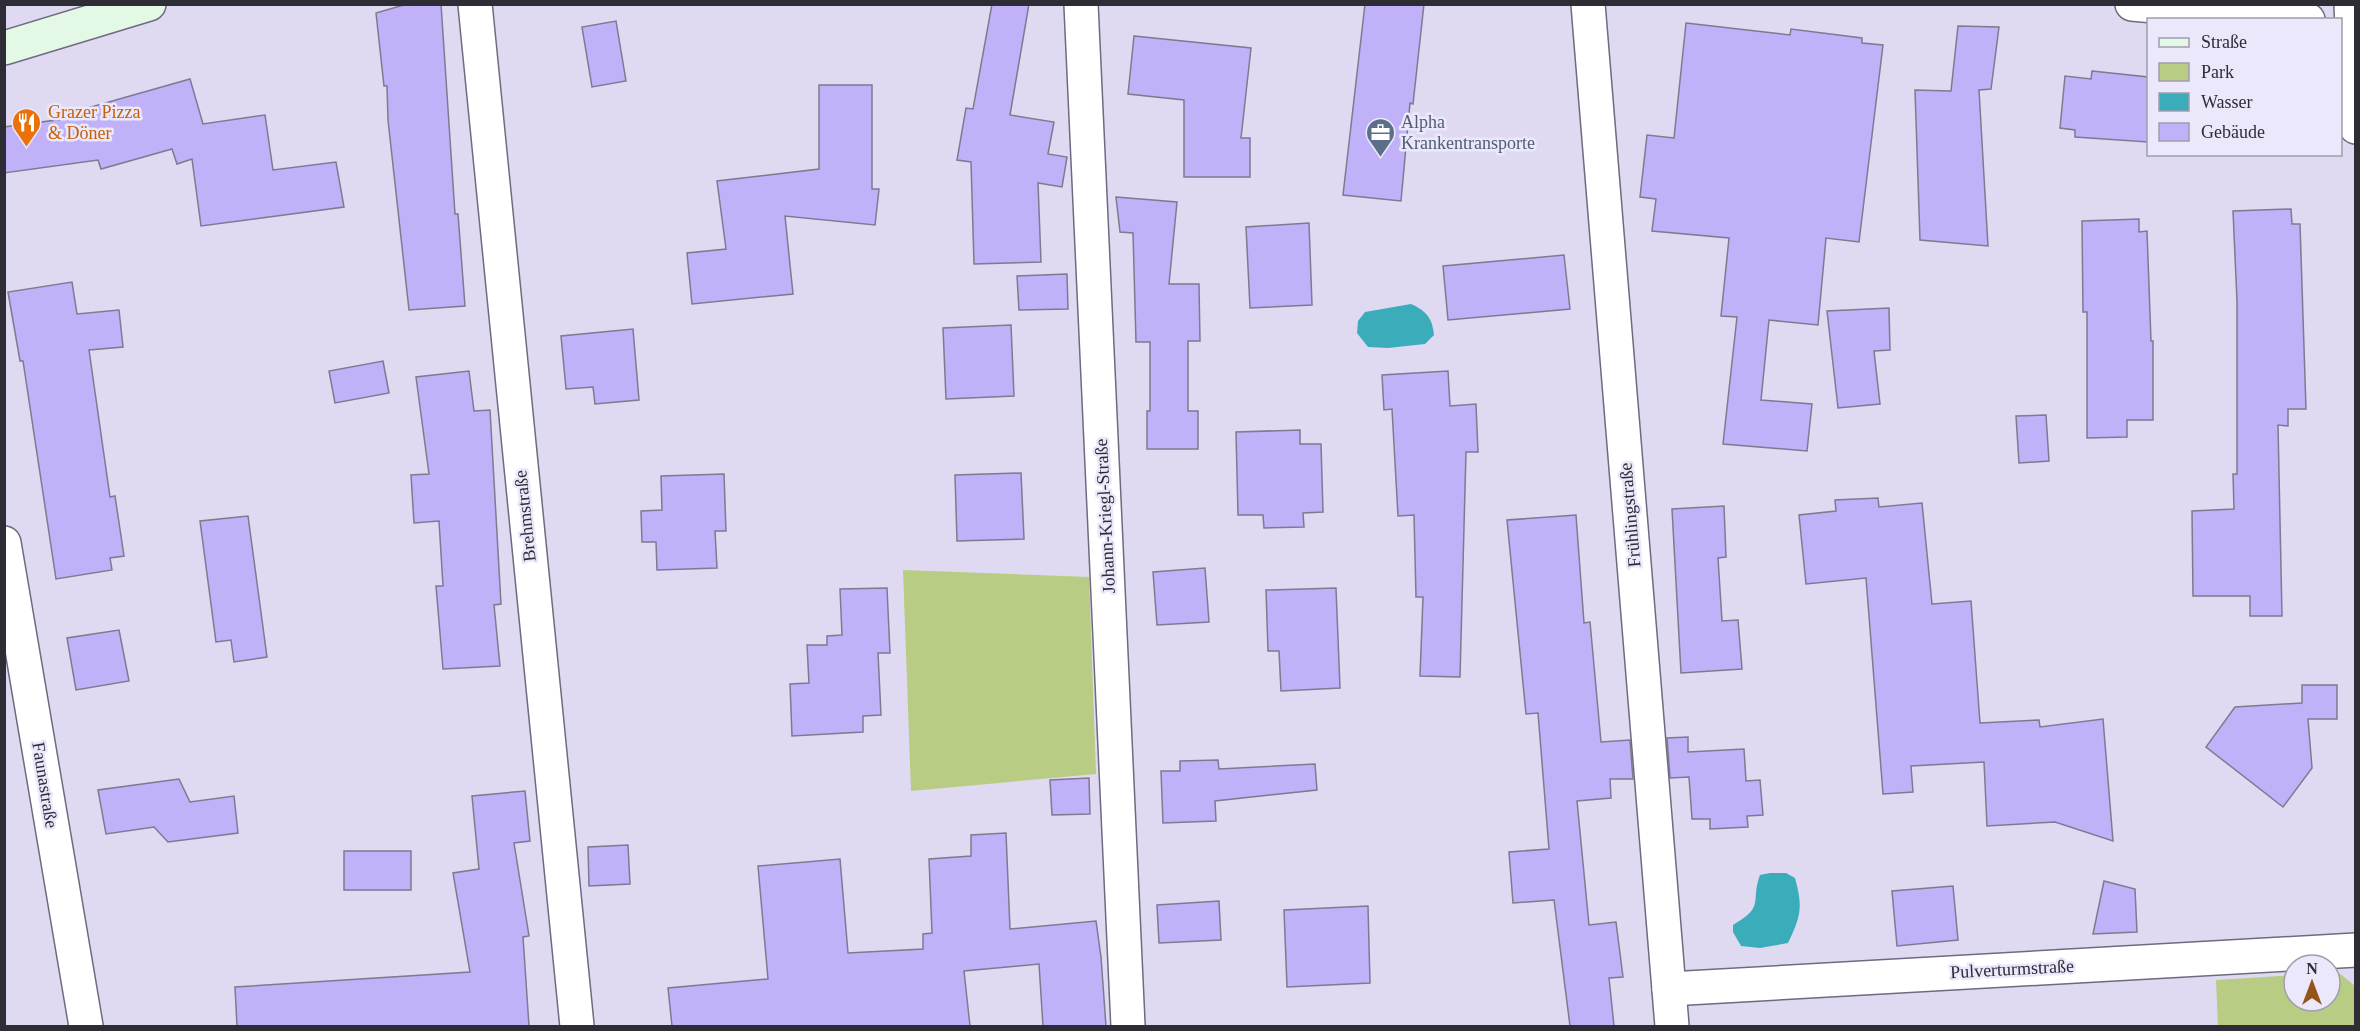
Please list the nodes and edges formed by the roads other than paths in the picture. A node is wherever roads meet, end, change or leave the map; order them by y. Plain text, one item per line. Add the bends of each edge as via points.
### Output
1 (149, 4) edge
2 (475, 4) edge
3 (1081, 4) edge
4 (1588, 4) edge
5 (2132, 4) edge
6 (2286, 18) edge
7 (2350, 18) edge
8 (4, 48) edge
9 (2355, 127) edge
10 (4, 543) edge
11 (2355, 950) edge
12 (1669, 989) junction
13 (86, 1026) edge
14 (577, 1026) edge
15 (1128, 1026) edge
16 (1672, 1026) edge

1 - 8 main road
2 - 14 street, Brehmstraße
3 - 15 street, Johann-Kriegl-Straße
4 - 12 street, Frühlingstraße
5 - 6 street
7 - 9 street
10 - 13 street, Faunastraße
11 - 12 street, Pulverturmstraße
12 - 16 street, Frühlingstraße

